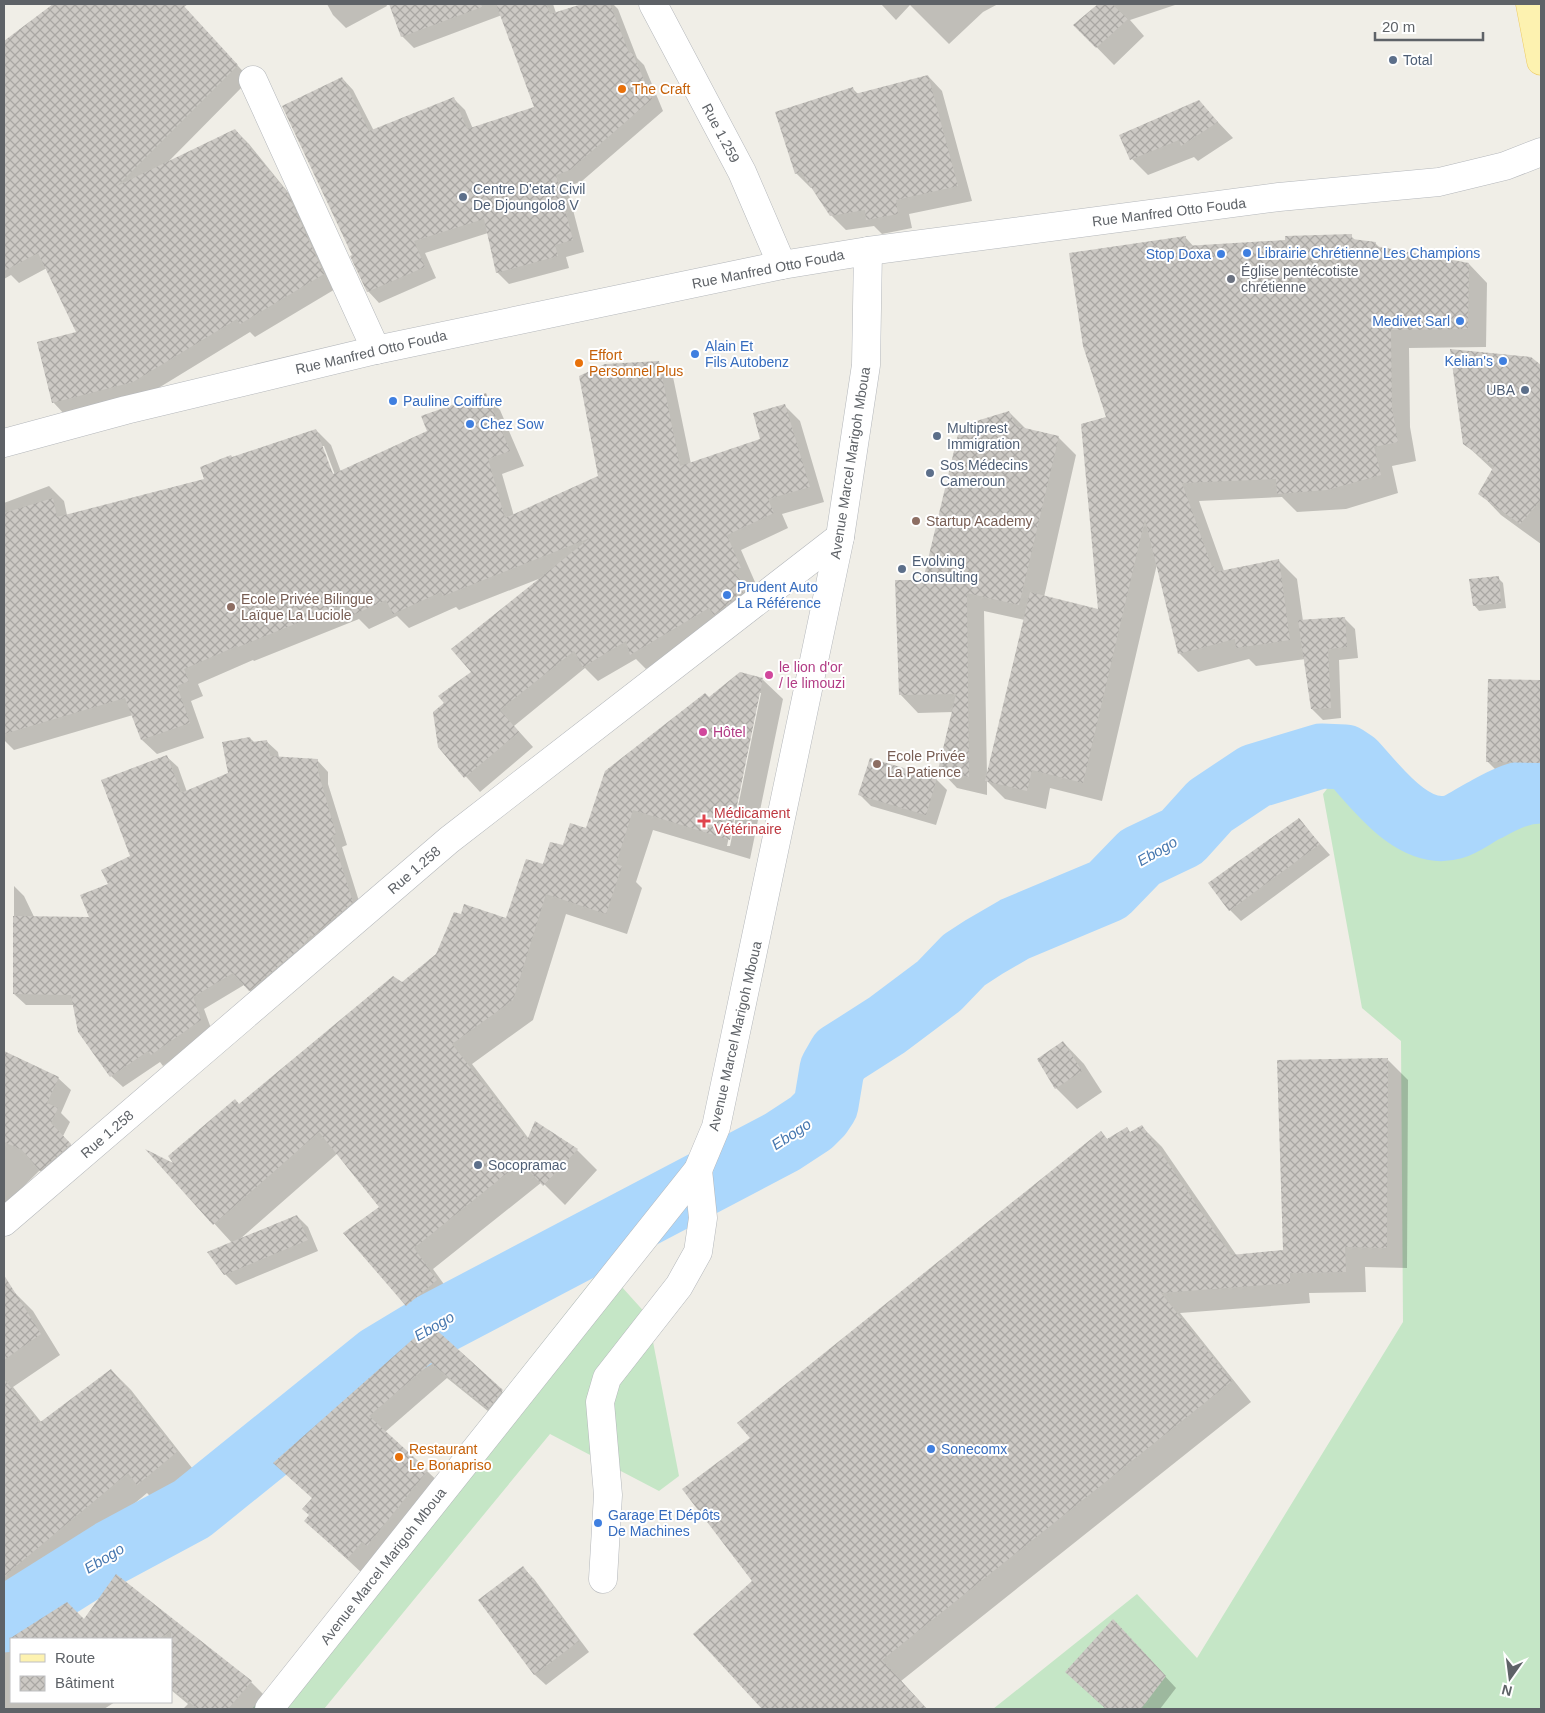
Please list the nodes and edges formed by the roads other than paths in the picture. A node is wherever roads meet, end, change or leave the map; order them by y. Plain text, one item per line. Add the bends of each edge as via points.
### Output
1 (653, 4) edge
2 (1530, 4) edge
3 (1541, 61) edge
4 (253, 80) dead end
5 (1541, 152) edge
6 (868, 251) junction
7 (782, 265) junction
8 (376, 350) junction
9 (4, 443) edge
10 (840, 537) junction
11 (698, 1170) junction
12 (4, 1222) edge
13 (603, 1579) dead end
14 (269, 1709) edge

1 - 7 street, Rue 1.259 via 742,172
2 - 3 main road
4 - 8 street
5 - 6 street, Rue Manfred Otto Fouda via 1505,166 1439,182 1279,197
6 - 7 street, Rue Manfred Otto Fouda
6 - 10 street, Avenue Marcel Marigoh Mboua via 866,365
7 - 8 street, Rue Manfred Otto Fouda
8 - 9 street, Rue Manfred Otto Fouda
10 - 11 street, Avenue Marcel Marigoh Mboua via 726,1084 716,1127
10 - 12 street, Rue 1.258 via 449,840
11 - 13 street via 703,1218 698,1252 679,1286 607,1378 600,1402 608,1494
11 - 14 street, Avenue Marcel Marigoh Mboua

